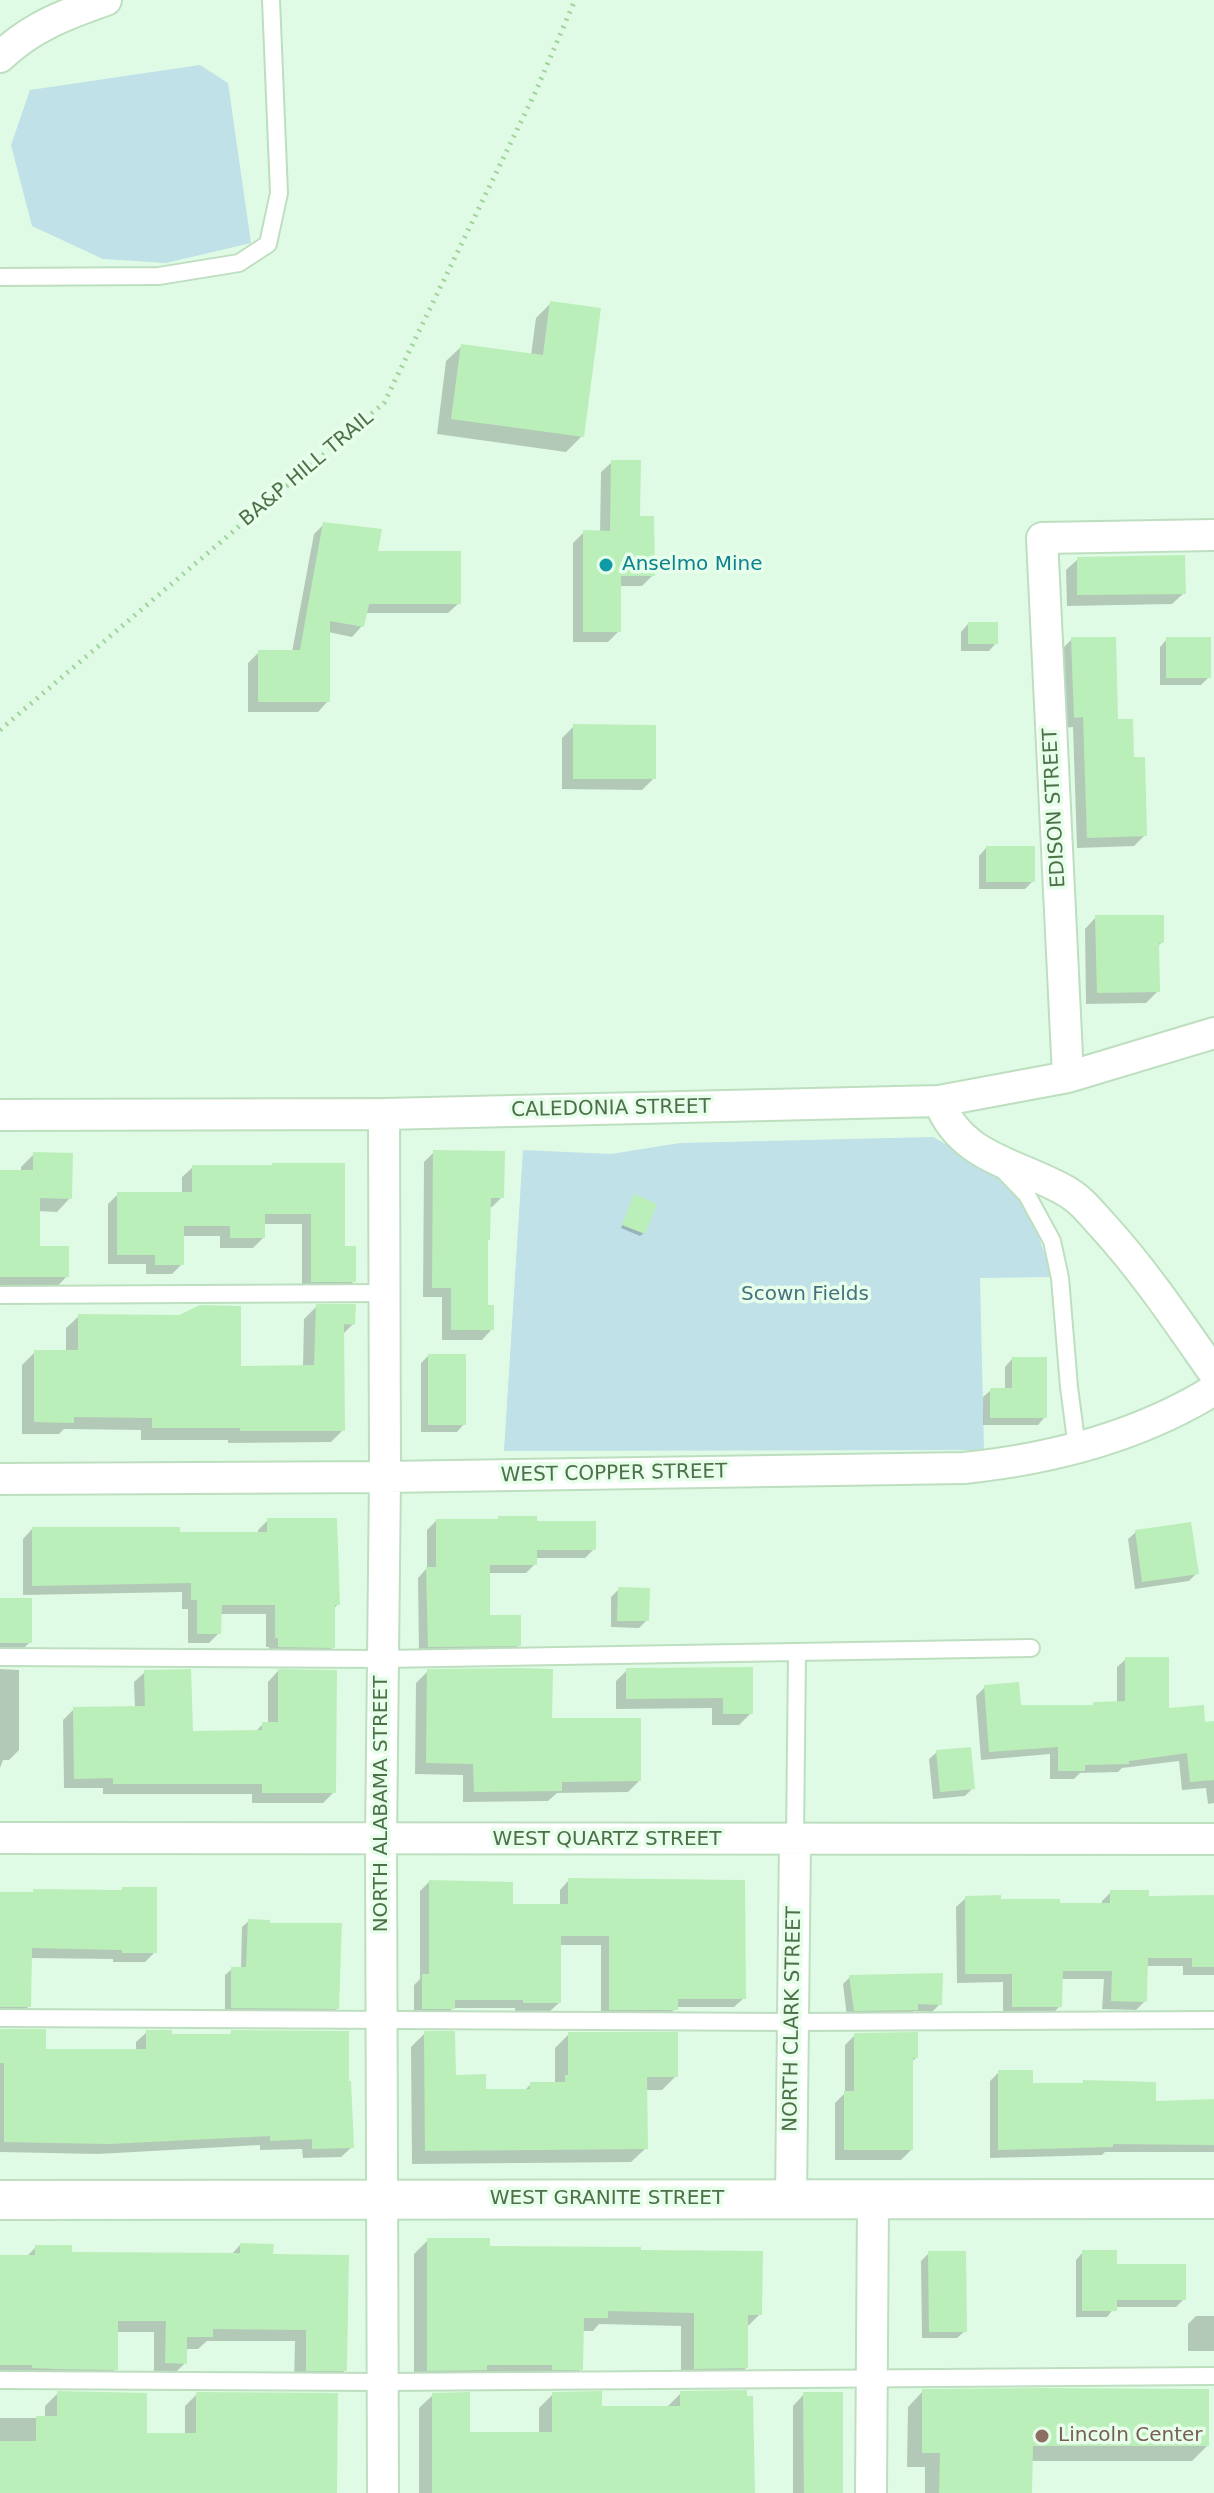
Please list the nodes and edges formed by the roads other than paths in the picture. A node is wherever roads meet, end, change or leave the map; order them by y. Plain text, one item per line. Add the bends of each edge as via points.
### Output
1 (106, 0) edge
2 (271, 0) edge
3 (0, 57) edge
4 (0, 277) edge
5 (1214, 535) edge
6 (1214, 1033) edge
7 (1068, 1077) junction
8 (939, 1101) junction
9 (384, 1114) junction
10 (0, 1115) edge
11 (991, 1158) junction
12 (385, 1293) junction
13 (0, 1295) edge
14 (1214, 1373) edge
15 (1214, 1390) edge
16 (1077, 1448) junction
17 (385, 1477) junction
18 (0, 1479) edge
19 (1031, 1648) dead end
20 (797, 1652) junction
21 (0, 1657) edge
22 (383, 1659) junction
23 (0, 1838) edge
24 (795, 1839) junction
25 (1214, 1839) edge
26 (381, 1840) junction
27 (0, 2018) edge
28 (1214, 2020) edge
29 (382, 2021) junction
30 (793, 2022) junction
31 (383, 2199) junction
32 (791, 2199) junction
33 (1214, 2199) edge
34 (0, 2200) edge
35 (873, 2200) junction
36 (1214, 2376) edge
37 (871, 2379) junction
38 (0, 2380) edge
39 (383, 2382) junction
40 (383, 2493) edge
41 (871, 2493) edge

1 - 3 street via 40,25
2 - 4 lane via 279,193 268,244 239,263 159,276
5 - 7 street, EDISON STREET via 1042,538
6 - 7 street, CALEDONIA STREET
7 - 8 street, CALEDONIA STREET
8 - 9 street, CALEDONIA STREET
8 - 11 street via 960,1137
9 - 10 street, CALEDONIA STREET
9 - 12 street, NORTH ALABAMA STREET
11 - 14 street via 1056,1186 1084,1206 1129,1255
11 - 16 lane via 1027,1195 1052,1241
12 - 13 lane
12 - 17 street, NORTH ALABAMA STREET
15 - 16 street, WEST COPPER STREET via 1146,1425
16 - 17 street, WEST COPPER STREET via 964,1468
17 - 18 street, WEST COPPER STREET
17 - 22 street, NORTH ALABAMA STREET
19 - 20 lane
20 - 22 lane
20 - 24 lane
21 - 22 lane
22 - 26 street, NORTH ALABAMA STREET
23 - 26 street, WEST QUARTZ STREET
24 - 25 street, WEST QUARTZ STREET
24 - 26 street, WEST QUARTZ STREET
24 - 30 street, NORTH CLARK STREET
26 - 29 street, NORTH ALABAMA STREET
27 - 29 lane
28 - 30 lane
29 - 30 lane
29 - 31 street, NORTH ALABAMA STREET
30 - 32 street, NORTH CLARK STREET
31 - 32 street, WEST GRANITE STREET
31 - 34 street, WEST GRANITE STREET
31 - 39 street, NORTH ALABAMA STREET
32 - 35 street, WEST GRANITE STREET
33 - 35 street, WEST GRANITE STREET
35 - 37 street
36 - 37 lane
37 - 39 lane
37 - 41 street
38 - 39 lane
39 - 40 street, NORTH ALABAMA STREET

